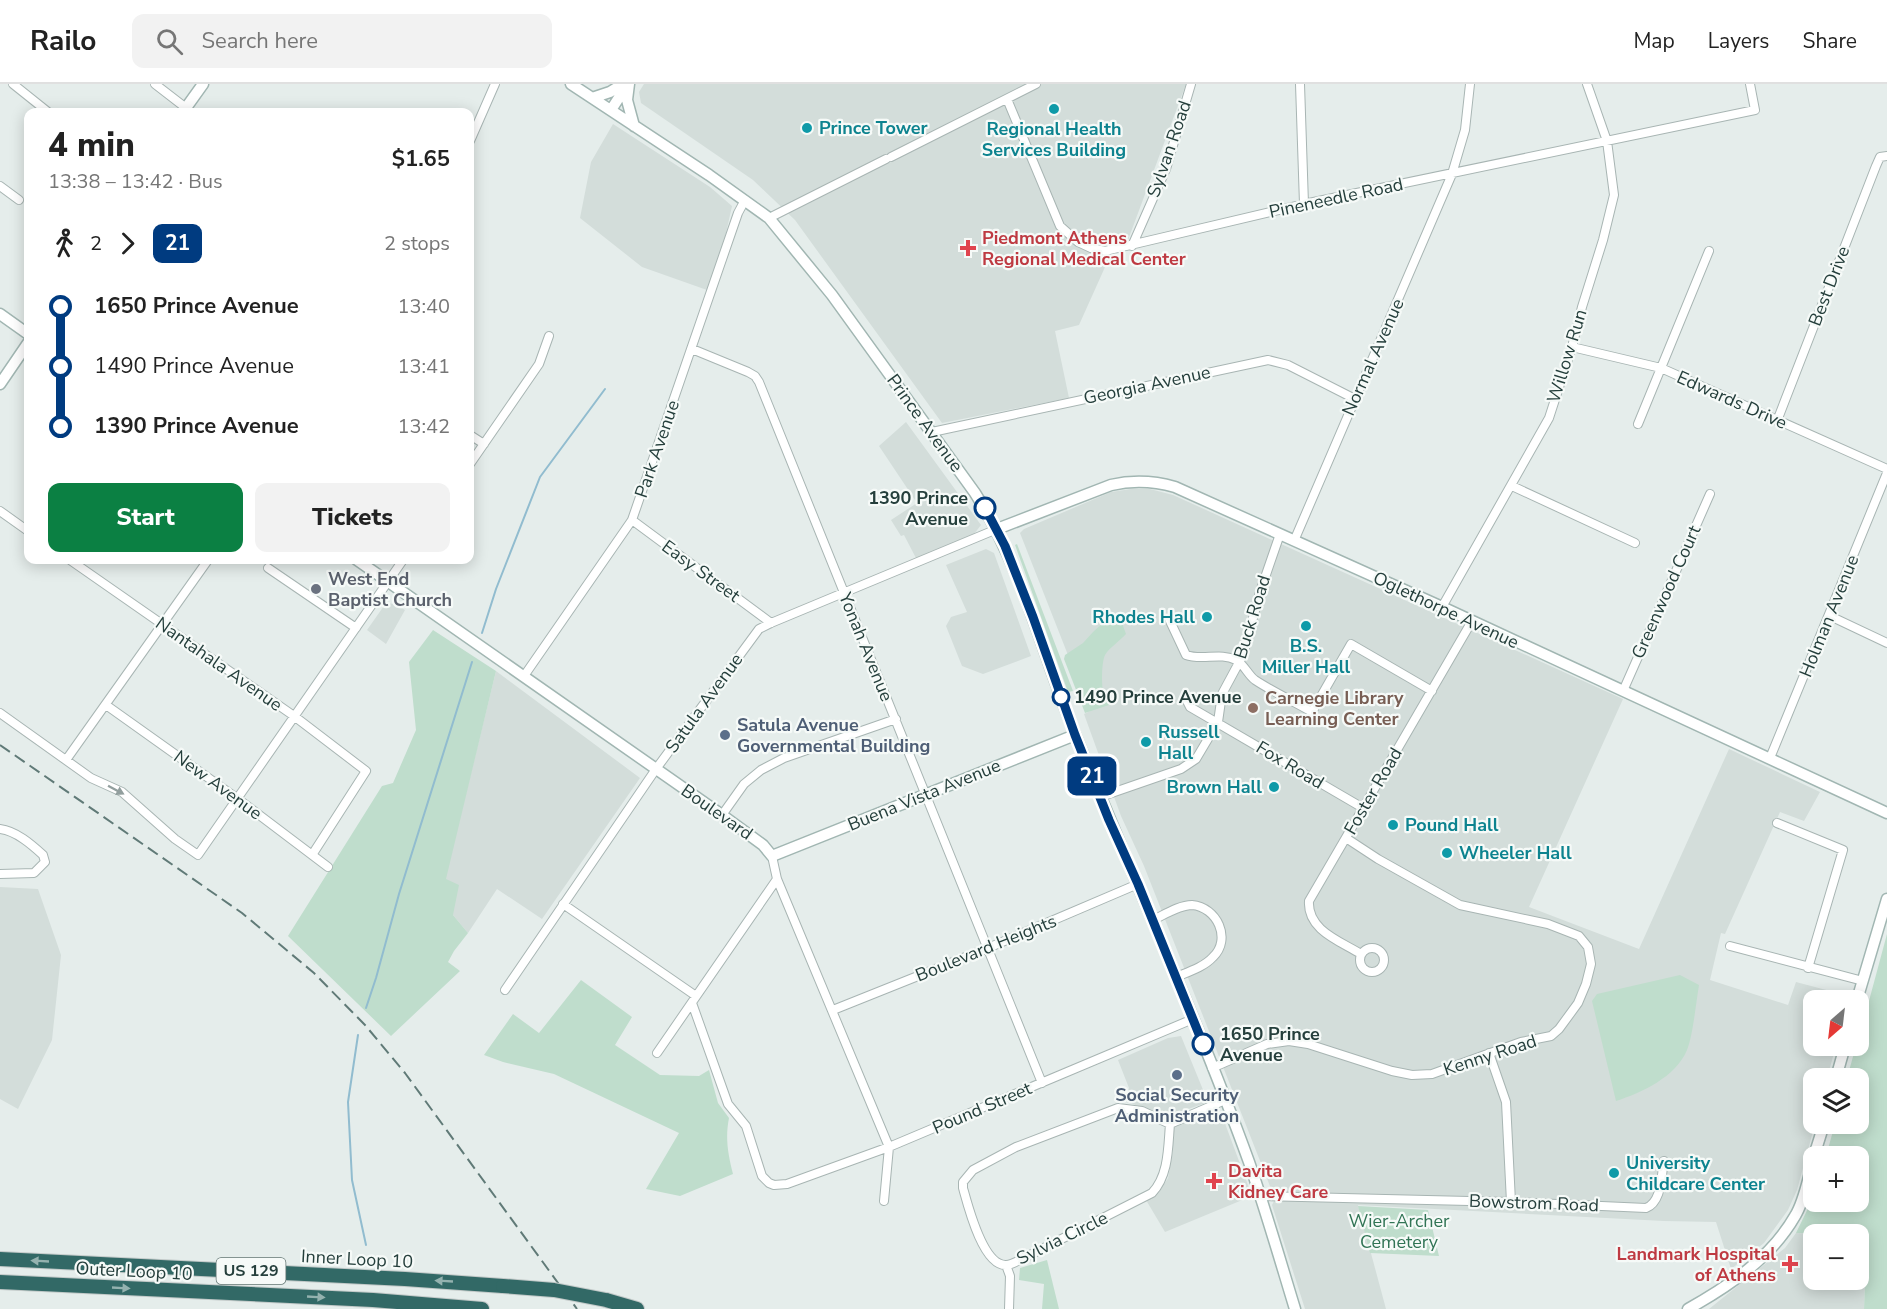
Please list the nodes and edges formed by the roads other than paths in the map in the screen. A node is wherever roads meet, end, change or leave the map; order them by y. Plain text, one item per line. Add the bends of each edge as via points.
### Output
1 (13, 84) edge
2 (155, 84) edge
3 (203, 84) edge
4 (495, 84) edge
5 (571, 84) edge
6 (627, 84) edge
7 (1035, 84) edge
8 (1191, 84) edge
9 (1300, 84) edge
10 (1470, 84) edge
11 (1587, 84) edge
12 (1750, 84) edge
13 (592, 98) junction
14 (1007, 99) junction
15 (43, 108) edge
16 (182, 108) edge
17 (185, 108) edge
18 (611, 110) junction
19 (634, 126) junction
20 (474, 132) edge
21 (1607, 141) junction
22 (1887, 156) edge
23 (1452, 174) junction
24 (0, 186) edge
25 (19, 200) dead end
26 (745, 200) junction
27 (1304, 204) junction
28 (769, 218) junction
29 (1132, 246) junction
30 (1709, 251) dead end
31 (0, 314) edge
32 (24, 331) edge
33 (549, 336) dead end
34 (1572, 347) junction
35 (24, 349) edge
36 (692, 349) junction
37 (1661, 368) junction
38 (0, 384) edge
39 (1354, 399) junction
40 (1777, 421) junction
41 (1638, 424) dead end
42 (932, 432) junction
43 (474, 438) edge
44 (484, 444) junction
45 (474, 458) edge
46 (1887, 471) edge
47 (1512, 486) junction
48 (1710, 494) dead end
49 (0, 511) edge
50 (632, 520) junction
51 (24, 528) edge
52 (997, 530) junction
53 (1280, 534) junction
54 (1294, 540) junction
55 (1635, 543) dead end
56 (76, 564) edge
57 (205, 564) edge
58 (363, 564) edge
59 (400, 564) edge
60 (268, 568) dead end
61 (388, 581) junction
62 (844, 594) junction
63 (1442, 607) junction
64 (1830, 616) junction
65 (1170, 621) dead end
66 (1472, 621) junction
67 (771, 623) junction
68 (163, 624) junction
69 (356, 628) junction
70 (1887, 643) edge
71 (1240, 662) junction
72 (524, 676) junction
73 (1432, 691) junction
74 (1623, 691) junction
75 (1185, 697) dead end
76 (106, 705) junction
77 (0, 713) edge
78 (294, 716) junction
79 (896, 719) junction
80 (1218, 722) junction
81 (1075, 735) junction
82 (1770, 759) junction
83 (66, 760) junction
84 (656, 769) junction
85 (926, 795) junction
86 (1100, 797) junction
87 (238, 799) junction
88 (1363, 808) junction
89 (1887, 813) edge
90 (722, 815) junction
91 (1777, 823) dead end
92 (0, 829) edge
93 (1346, 838) junction
94 (312, 855) junction
95 (772, 856) junction
96 (328, 867) dead end
97 (0, 874) edge
98 (777, 879) junction
99 (1138, 884) junction
100 (1887, 899) edge
101 (564, 904) junction
102 (1153, 920) junction
103 (1730, 946) dead end
104 (988, 948) junction
105 (1361, 954) dead end
106 (1808, 968) junction
107 (1176, 977) junction
108 (1863, 981) junction
109 (505, 990) dead end
110 (1860, 990) edge
111 (694, 999) junction
112 (833, 1010) junction
113 (1193, 1019) junction
114 (657, 1053) dead end
115 (1489, 1053) junction
116 (1212, 1068) junction
117 (1042, 1083) junction
118 (1225, 1100) junction
119 (1170, 1124) junction
120 (889, 1147) junction
121 (1664, 1161) dead end
122 (1803, 1193) edge
123 (1260, 1196) junction
124 (884, 1202) dead end
125 (1511, 1202) junction
126 (0, 1259) edge
127 (1006, 1265) junction
128 (0, 1282) edge
129 (604, 1305) edge
130 (482, 1309) edge
131 (637, 1309) edge
132 (1009, 1309) edge
133 (1295, 1309) edge
134 (1688, 1309) edge

1 - 15 street
2 - 16 street
3 - 17 main road
4 - 20 street
5 - 13 main road, Prince Avenue
6 - 13 main road
6 - 18 main road
6 - 19 main road
7 - 14 street
8 - 29 street, Sylvan Road via 1166,169
9 - 27 street
10 - 23 street, Normal Avenue via 1465,130
11 - 21 street, Willow Run
12 - 21 street, Pineneedle Road via 1755,110
13 - 18 main road, Prince Avenue
14 - 28 street
14 - 29 street, Pineneedle Road via 1060,226 1091,248 1105,251
18 - 19 main road, Prince Avenue
19 - 26 main road, Prince Avenue
21 - 23 street, Pineneedle Road
21 - 34 street, Willow Run via 1614,195
22 - 40 street, Best Drive via 1880,157 1876,166
23 - 27 street, Pineneedle Road
23 - 39 street, Normal Avenue
24 - 25 street
26 - 28 main road, Prince Avenue
26 - 36 street, Park Avenue
27 - 29 street, Pineneedle Road
28 - 42 main road, Prince Avenue via 821,281
30 - 37 street
31 - 32 main road
33 - 44 street via 539,364
34 - 37 street, Edwards Drive
34 - 47 street, Willow Run via 1549,418
35 - 38 main road
36 - 50 street, Park Avenue
36 - 62 street, Yonah Avenue via 748,372 759,382
37 - 40 street, Edwards Drive
37 - 41 street
39 - 42 street, Georgia Avenue via 1288,365 1268,360
39 - 54 street, Normal Avenue
40 - 46 street, Edwards Drive
42 - 52 main road, Prince Avenue
43 - 44 street
44 - 45 street
46 - 64 street, Holman Avenue
47 - 55 street
47 - 63 street, Willow Run
48 - 74 street, Greenwood Court
49 - 51 street
50 - 67 street, Easy Street
50 - 72 street, Park Avenue
52 - 53 main road, Oglethorpe Avenue via 1111,485 1146,481 1176,487
52 - 62 street, Satula Avenue
52 - 81 main road, Prince Avenue
53 - 54 main road, Oglethorpe Avenue
53 - 71 street, Buck Road
54 - 63 main road, Oglethorpe Avenue
56 - 68 street, Nantahala Avenue
57 - 68 street
58 - 61 main road, Boulevard
59 - 61 street
60 - 69 street
61 - 69 street
61 - 72 main road, Boulevard
62 - 67 street, Satula Avenue
62 - 79 street, Yonah Avenue
63 - 66 main road, Oglethorpe Avenue
64 - 70 street
64 - 82 street, Holman Avenue
65 - 71 street via 1186,655 1219,656
66 - 73 street, Foster Road
66 - 74 main road, Oglethorpe Avenue
67 - 84 street, Satula Avenue via 752,637
68 - 76 street
68 - 78 street, Nantahala Avenue
69 - 78 street
71 - 73 street via 1254,679 1312,712 1351,644
71 - 80 street, Buck Road via 1222,694
72 - 84 main road, Boulevard
73 - 88 street, Foster Road
74 - 82 main road, Oglethorpe Avenue
75 - 80 street, Fox Road via 1190,707
76 - 83 street
76 - 87 street, New Avenue
77 - 83 street
78 - 87 street
78 - 94 street, Nantahala Avenue via 366,771
79 - 85 street, Yonah Avenue
79 - 90 street via 784,758 761,770 744,784
80 - 86 street, Buck Road via 1193,763
80 - 88 street, Fox Road
81 - 85 main road, Buena Vista Avenue
81 - 86 main road, Prince Avenue
82 - 89 main road, Oglethorpe Avenue
83 -> 87 street via 122,792 198,855
84 - 90 main road, Boulevard
84 - 101 street, Satula Avenue
85 - 95 main road, Buena Vista Avenue
85 - 104 street, Yonah Avenue
86 - 99 main road, Prince Avenue
87 - 94 street, New Avenue
88 - 93 street, Foster Road
90 - 95 main road, Boulevard
91 - 106 street via 1843,850
92 - 97 street via 9,830 43,855 45,862 34,873
93 - 105 street, Foster Road via 1309,901 1310,913 1319,928
93 - 115 street, Kenny Road via 1460,905 1548,924 1573,933 1586,943 1591,964 1586,984 1559,1029 1548,1037
94 - 96 street, New Avenue
95 - 98 street
98 - 111 street
98 - 112 street
99 - 102 main road, Prince Avenue
99 - 104 street, Boulevard Heights
100 - 108 main road
101 - 109 street, Satula Avenue
101 - 111 street
102 - 107 main road, Prince Avenue
102 - 107 street via 1194,905 1210,912 1220,925 1221,942 1215,956
103 - 106 street
104 - 112 street, Boulevard Heights
104 - 117 street, Yonah Avenue
106 - 108 street
107 - 113 main road, Prince Avenue
108 - 110 main road
111 - 114 street
111 - 120 street, Pound Street via 728,1104 746,1126 762,1176 769,1183 787,1184
112 - 120 street
113 - 116 main road, Prince Avenue
113 - 117 street, Pound Street
115 - 116 street, Kenny Road via 1443,1072 1412,1075 1308,1044 1278,1042
115 - 125 street via 1506,1102
116 - 118 main road, Prince Avenue
117 - 120 street, Pound Street
118 - 119 street
118 - 123 main road, Prince Avenue
119 - 127 street, Sylvia Circle via 1165,1170 1152,1193
119 - 127 street, Sylvia Circle via 1142,1112 1118,1108 1016,1147 973,1170 963,1182 968,1203 987,1253
120 - 124 street
121 - 125 street, Bowstrom Road via 1657,1198 1646,1208
122 - 134 main road via 1796,1215 1778,1240 1724,1289
123 - 125 street, Bowstrom Road
123 - 133 main road, Prince Avenue
129 -> 126 highway, Inner Loop 10 / US 129, bridge via 554,1290 428,1280
127 - 132 street via 1010,1276
128 -> 130 highway, Outer Loop 10 / US 129
129 - 131 highway, US 129

